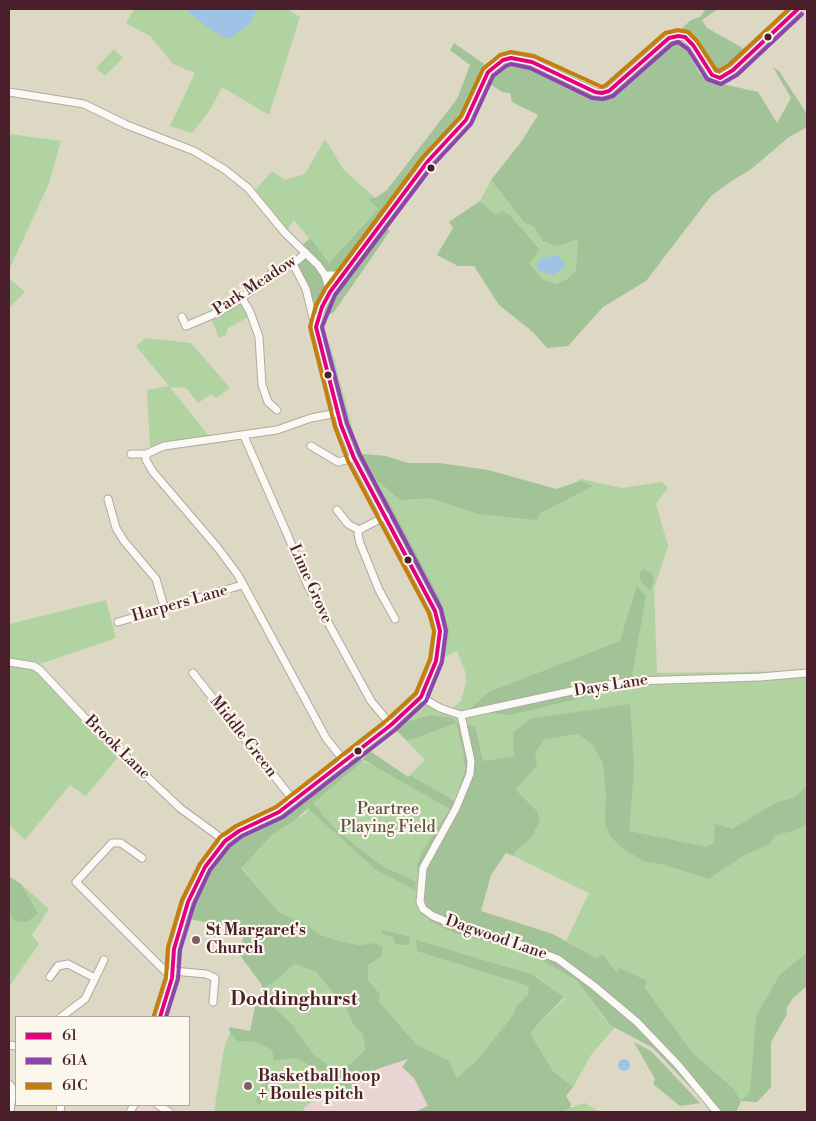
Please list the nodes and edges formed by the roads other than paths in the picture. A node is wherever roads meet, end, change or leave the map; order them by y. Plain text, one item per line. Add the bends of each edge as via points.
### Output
1 (798, 9) edge
2 (9, 92) edge
3 (306, 253) junction
4 (293, 264) junction
5 (325, 275) junction
6 (344, 275) junction
7 (330, 292) junction
8 (242, 298) junction
9 (182, 316) dead end
10 (316, 322) junction
11 (277, 410) dead end
12 (338, 413) junction
13 (244, 436) junction
14 (311, 446) dead end
15 (132, 454) dead end
16 (146, 454) junction
17 (354, 458) junction
18 (108, 498) dead end
19 (337, 510) dead end
20 (386, 516) junction
21 (359, 530) junction
22 (242, 586) junction
23 (164, 610) junction
24 (395, 619) dead end
25 (118, 622) dead end
26 (9, 662) edge
27 (193, 673) dead end
28 (807, 673) edge
29 (421, 697) junction
30 (461, 715) junction
31 (391, 725) junction
32 (345, 762) junction
33 (294, 801) junction
34 (225, 841) junction
35 (142, 858) dead end
36 (104, 960) dead end
37 (172, 975) junction
38 (50, 977) dead end
39 (95, 978) junction
40 (214, 1002) dead end
41 (62, 1016) edge
42 (160, 1016) edge
43 (12, 1087) edge
44 (10, 1112) edge
45 (717, 1112) edge

1 - 6 street via 733,70 720,78 712,75 685,37 678,36 669,38 609,91 602,93 532,62 511,58 503,60 488,72 466,120 428,161
2 - 3 street via 84,104 194,151 224,168 248,188
3 - 4 street, Park Meadow
3 - 5 street
4 - 8 street, Park Meadow via 275,271
4 - 10 street via 306,289
5 - 6 street
5 - 7 street
6 - 7 street
7 - 10 street
8 - 9 street, Park Meadow via 186,326
8 - 11 street via 259,337 262,385 268,402
10 - 12 street via 317,338
12 - 13 street
12 - 17 street
13 - 16 street via 164,446
13 - 31 street, Lime Grove via 307,584 371,701
14 - 17 street via 338,462
15 - 16 street
16 - 22 street via 153,472 218,548
17 - 20 street
18 - 23 street via 120,534 156,580
19 - 21 street via 348,524
20 - 21 street
20 - 29 street via 438,620 440,644
21 - 24 street via 360,543 379,590
22 - 23 street, Harpers Lane
22 - 32 street via 326,738
23 - 25 street, Harpers Lane
26 - 34 street, Brook Lane via 40,670 84,717 180,808
27 - 33 street, Middle Green
28 - 30 street, Days Lane via 760,678 634,681 580,689
29 - 30 street, Days Lane
29 - 31 street
30 - 45 street, Dagwood Lane via 472,761 470,774 456,808 423,868 420,902 423,909 462,928 514,942 558,959 637,1022
31 - 32 street
32 - 33 street
33 - 34 street via 263,822 239,831
34 - 37 street via 205,867 188,902 174,949
35 - 37 street via 121,843 112,843 76,882
36 - 39 street
37 - 40 street via 206,974 215,978
37 - 42 street
38 - 39 street via 58,966 68,964
39 - 41 street via 85,999
43 - 44 street

